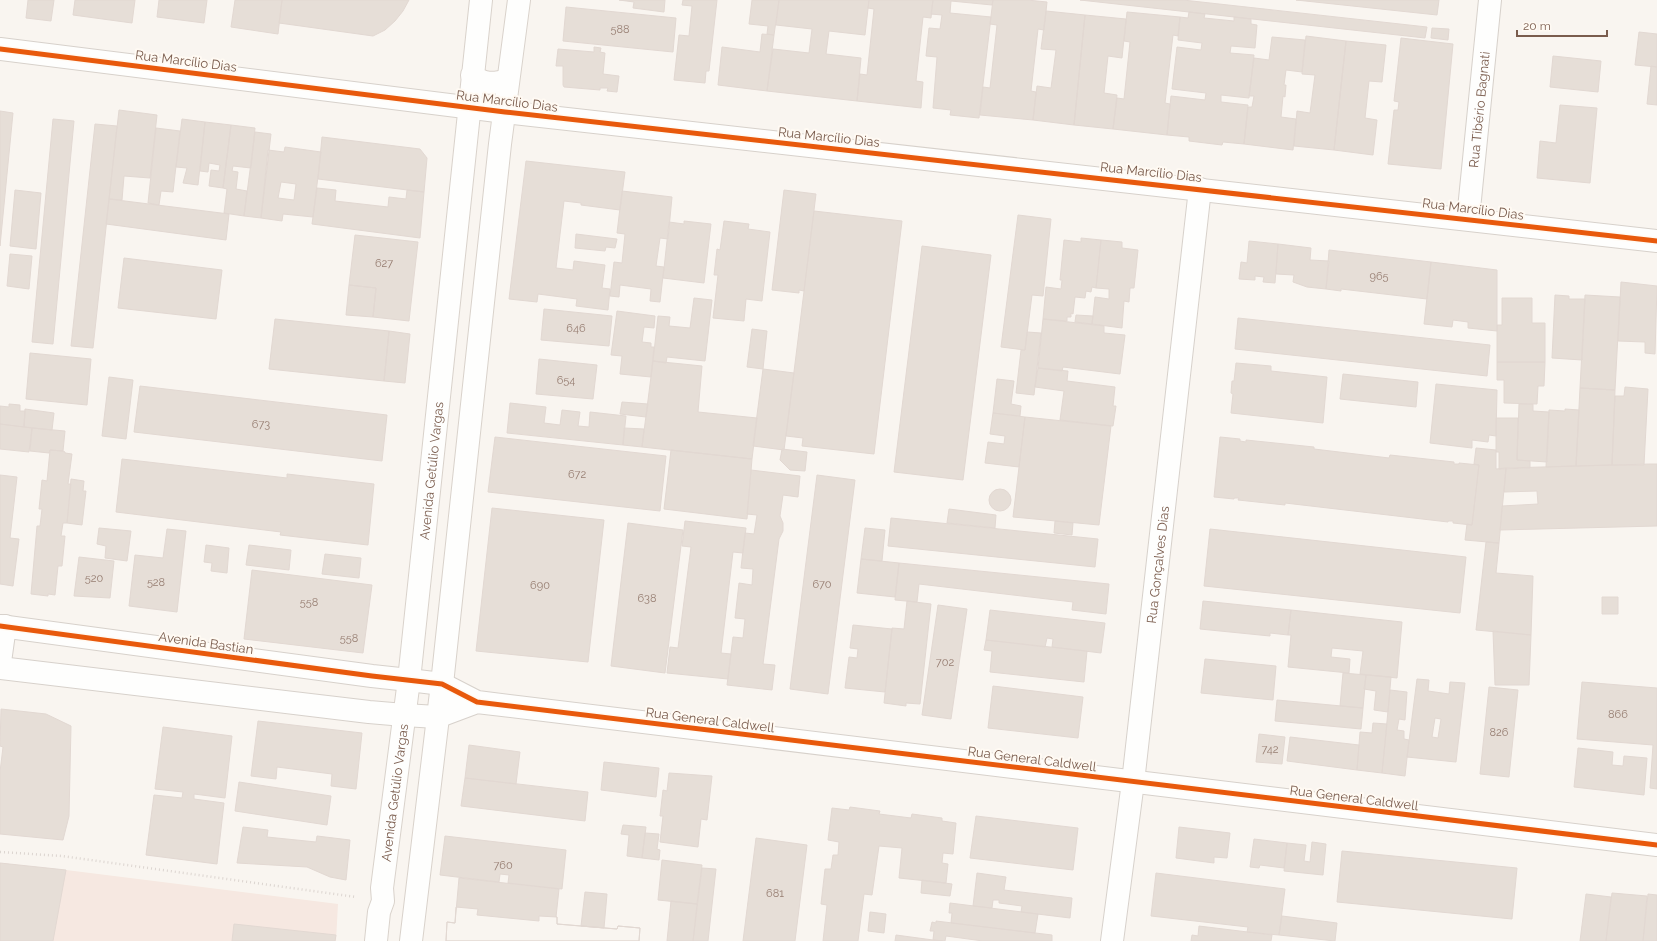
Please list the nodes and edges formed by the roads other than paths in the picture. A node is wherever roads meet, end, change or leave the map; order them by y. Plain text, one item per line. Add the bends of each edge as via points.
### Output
1 (481, 0) edge
2 (519, 0) edge
3 (1490, 0) edge
4 (0, 49) edge
5 (472, 75) junction
6 (508, 80) junction
7 (469, 107) junction
8 (505, 112) junction
9 (466, 138) junction
10 (500, 144) junction
11 (1200, 189) junction
12 (1468, 220) junction
13 (1657, 241) edge
14 (2, 626) edge
15 (0, 662) edge
16 (0, 668) edge
17 (409, 680) junction
18 (442, 684) junction
19 (477, 702) junction
20 (404, 715) junction
21 (437, 717) junction
22 (1132, 782) junction
23 (1657, 844) edge
24 (376, 941) edge
25 (411, 941) edge
26 (1112, 941) edge

1 - 5 street, Avenida Getúlio Vargas
2 - 6 street
3 - 12 street, Rua Tibério Bagnati
4 - 7 street, Rua Marcílio Dias
5 - 6 street via 479,81 489,84
5 - 7 street, Avenida Getúlio Vargas
6 - 8 street
7 - 8 street, Rua Marcílio Dias
7 - 9 street, Avenida Getúlio Vargas
8 - 10 street
8 - 11 street, Rua Marcílio Dias
9 - 10 street via 482,134 491,136
9 - 17 street, Avenida Getúlio Vargas
10 - 18 street
11 - 12 street, Rua Marcílio Dias
11 - 22 street, Rua Gonçalves Dias
12 - 13 street, Rua Marcílio Dias
14 - 15 street
14 - 17 street, Avenida Bastian
16 - 20 street
17 - 18 street, Rua General Caldwell
17 - 20 street, Avenida Getúlio Vargas
18 - 19 street, Rua General Caldwell
18 - 21 street
19 - 21 street, Rua General Caldwell
19 - 22 street, Rua General Caldwell
20 - 21 street, Rua General Caldwell
20 - 24 street, Avenida Getúlio Vargas via 382,888 383,901 379,912
21 - 25 street
22 - 23 street, Rua General Caldwell
22 - 26 street, Rua Gonçalves Dias

